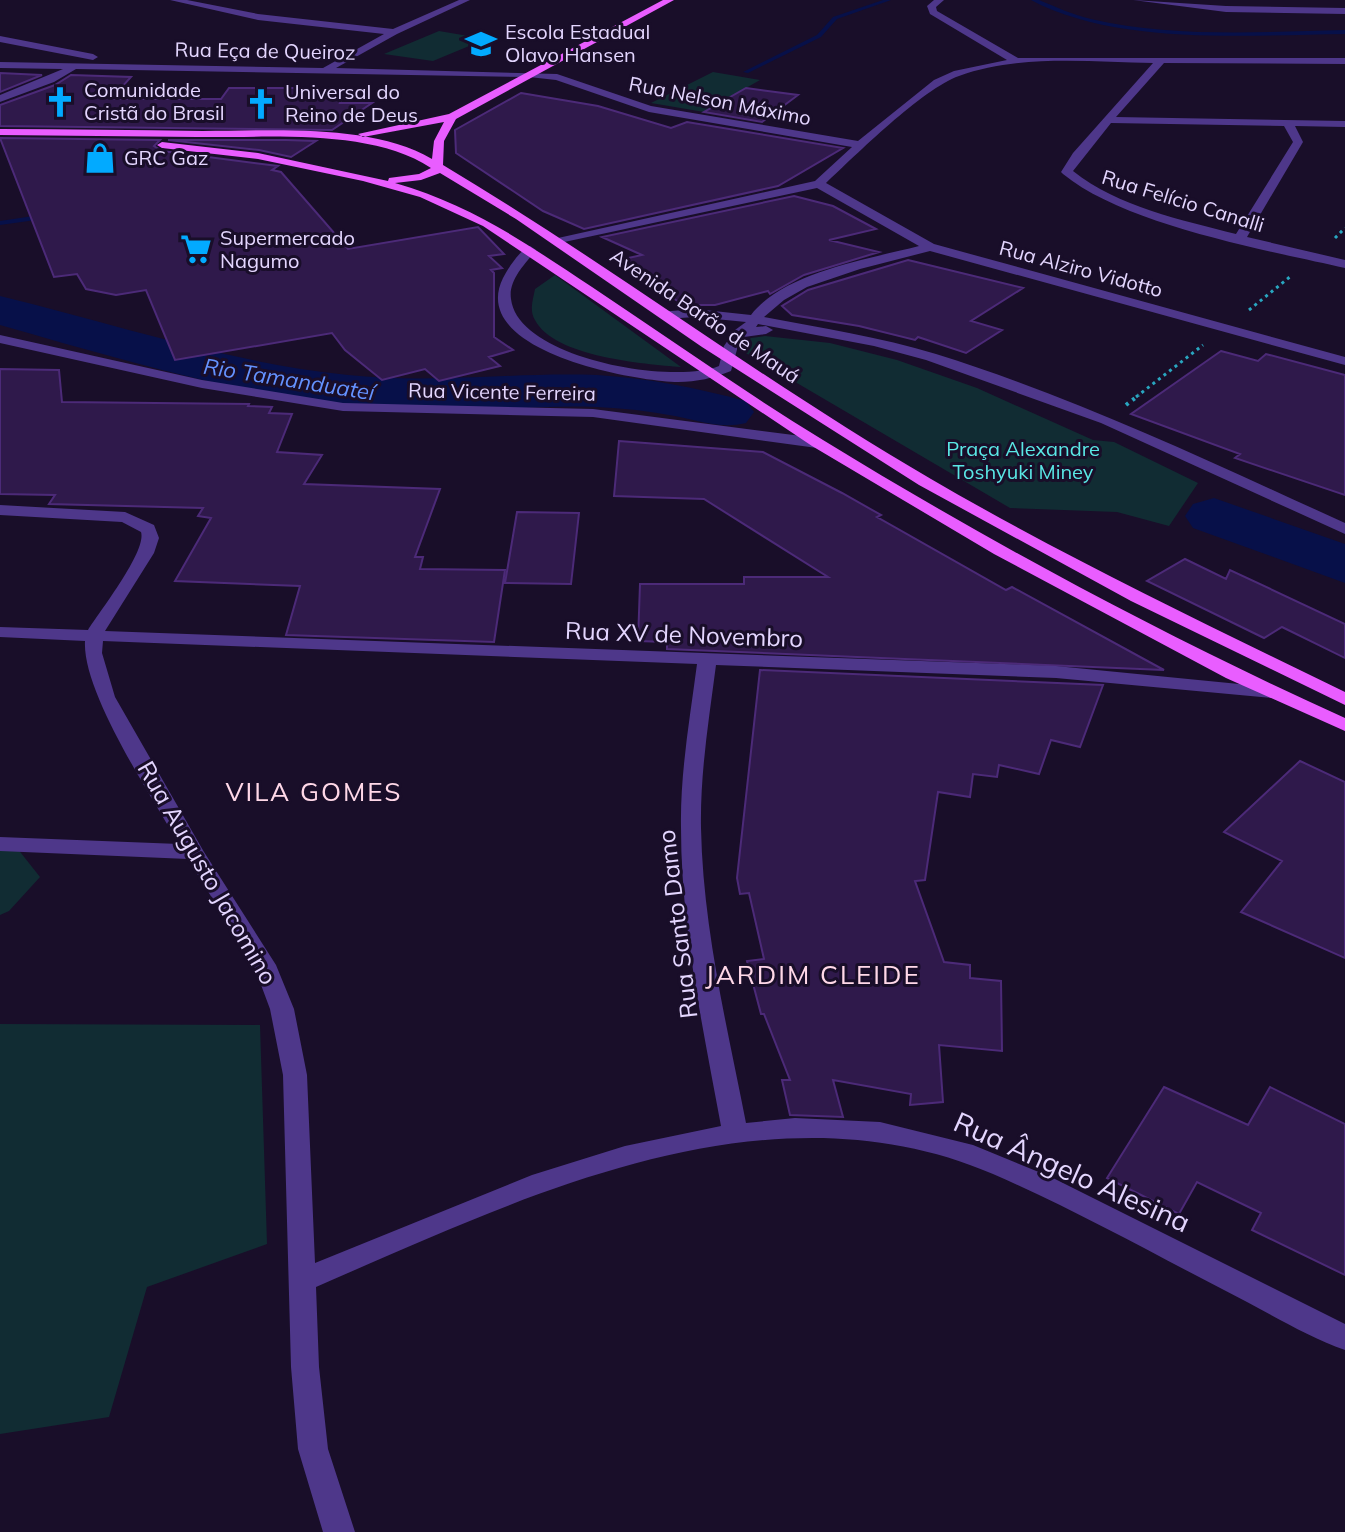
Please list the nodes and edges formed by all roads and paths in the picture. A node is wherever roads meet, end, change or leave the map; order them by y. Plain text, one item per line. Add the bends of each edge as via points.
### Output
1 (174, 0) edge
2 (466, 0) edge
3 (670, 0) edge
4 (940, 0) edge
5 (1137, 0) edge
6 (1252, 0) edge
7 (1264, 11) junction
8 (1345, 11) edge
9 (394, 32) junction
10 (0, 39) edge
11 (63, 51) junction
12 (1161, 60) junction
13 (1016, 61) junction
14 (1345, 61) edge
15 (0, 65) edge
16 (75, 66) junction
17 (111, 66) junction
18 (326, 69) junction
19 (529, 74) junction
20 (50, 80) junction
21 (0, 99) edge
22 (452, 117) junction
23 (1109, 120) junction
24 (1288, 123) junction
25 (1345, 124) edge
26 (0, 132) edge
27 (313, 135) junction
28 (339, 137) junction
29 (0, 140) edge
30 (860, 145) junction
31 (280, 160) junction
32 (436, 164) junction
33 (365, 178) junction
34 (819, 184) junction
35 (1240, 238) junction
36 (555, 240) junction
37 (930, 247) junction
38 (530, 250) junction
39 (1345, 264) edge
40 (665, 315) junction
41 (750, 324) junction
42 (0, 339) edge
43 (730, 359) junction
44 (1345, 361) edge
45 (716, 375) junction
46 (817, 443) junction
47 (0, 510) edge
48 (1345, 529) edge
49 (0, 632) edge
50 (94, 634) junction
51 (707, 661) junction
52 (1272, 692) junction
53 (1345, 699) edge
54 (1345, 725) edge
55 (0, 844) edge
56 (194, 852) junction
57 (735, 1133) junction
58 (302, 1281) junction
59 (1345, 1338) edge
60 (339, 1532) edge

1 - 9 street via 258,17
2 - 9 street
3 - 19 main road
4 - 13 street via 931,6 933,12
5 - 7 street
6 - 7 street
7 - 8 street
9 - 18 street
10 - 11 street
11 - 16 street
11 - 17 street
12 - 13 street
12 - 14 street
12 - 23 street, Rua Felício Canalli
13 - 30 street via 938,82
15 - 16 street, Rua Eça de Queiroz
16 - 17 street, Rua Eça de Queiroz
16 - 20 street
17 - 18 street, Rua Eça de Queiroz
17 - 20 street
18 - 19 street, Rua Eça de Queiroz
19 - 22 main road
19 - 30 street, Rua Nelson Máximo via 557,77 649,109
20 - 21 street
22 - 28 main road
22 - 32 main road via 439,141
23 - 24 street
23 - 35 street, Rua Felício Canalli via 1071,164 1067,172 1072,179 1125,205
24 - 25 street
24 - 35 street via 1298,142
26 - 27 main road, Avenida Barão de Mauá
27 - 28 main road, Avenida Barão de Mauá
27 - 31 main road via 272,148
28 - 32 main road, Avenida Barão de Mauá via 394,147
29 - 31 main road, Avenida Barão de Mauá via 150,144
30 - 34 street
31 - 33 main road, Avenida Barão de Mauá
32 - 33 main road via 437,170 421,177
32 - 36 main road, Avenida Barão de Mauá
33 - 38 main road, Avenida Barão de Mauá via 442,202
34 - 36 street
34 - 37 street, Rua Alziro Vidotto
35 - 39 street, Rua Felício Canalli
36 - 40 main road, Avenida Barão de Mauá
37 - 41 street via 787,292 763,307
37 - 44 street, Rua Alziro Vidotto
38 - 45 main road, Avenida Barão de Mauá
38 - 45 street via 507,283 503,301 513,324 544,347 608,368
40 - 41 street via 695,313
40 - 43 main road, Avenida Barão de Mauá
41 - 43 street via 736,337
41 - 48 street via 875,342 931,357 1106,420
42 - 46 street, Rua Vicente Ferreira via 202,384 343,407 607,414
43 - 45 street
43 - 53 main road, Avenida Barão de Mauá via 1018,535
45 - 46 main road, Avenida Barão de Mauá
46 - 52 main road, Avenida Barão de Mauá via 1000,550
47 - 50 street via 125,517 148,529 146,553
49 - 50 street, Rua XV de Novembro
50 - 51 street, Rua XV de Novembro
50 - 56 street, Rua Augusto Jacomino via 93,653 106,697
51 - 52 street, Rua XV de Novembro via 1056,672
51 - 57 street, Rua Santo Damo via 693,765 691,830 697,905
52 - 54 main road, Avenida Barão de Mauá
55 - 56 street
56 - 58 street, Rua Augusto Jacomino via 265,965 282,1009 295,1075
57 - 58 street, Rua Ângelo Alesina via 626,1155 506,1193
57 - 59 street, Rua Ângelo Alesina via 873,1131 965,1152
58 - 60 street, Rua Augusto Jacomino via 313,1449

